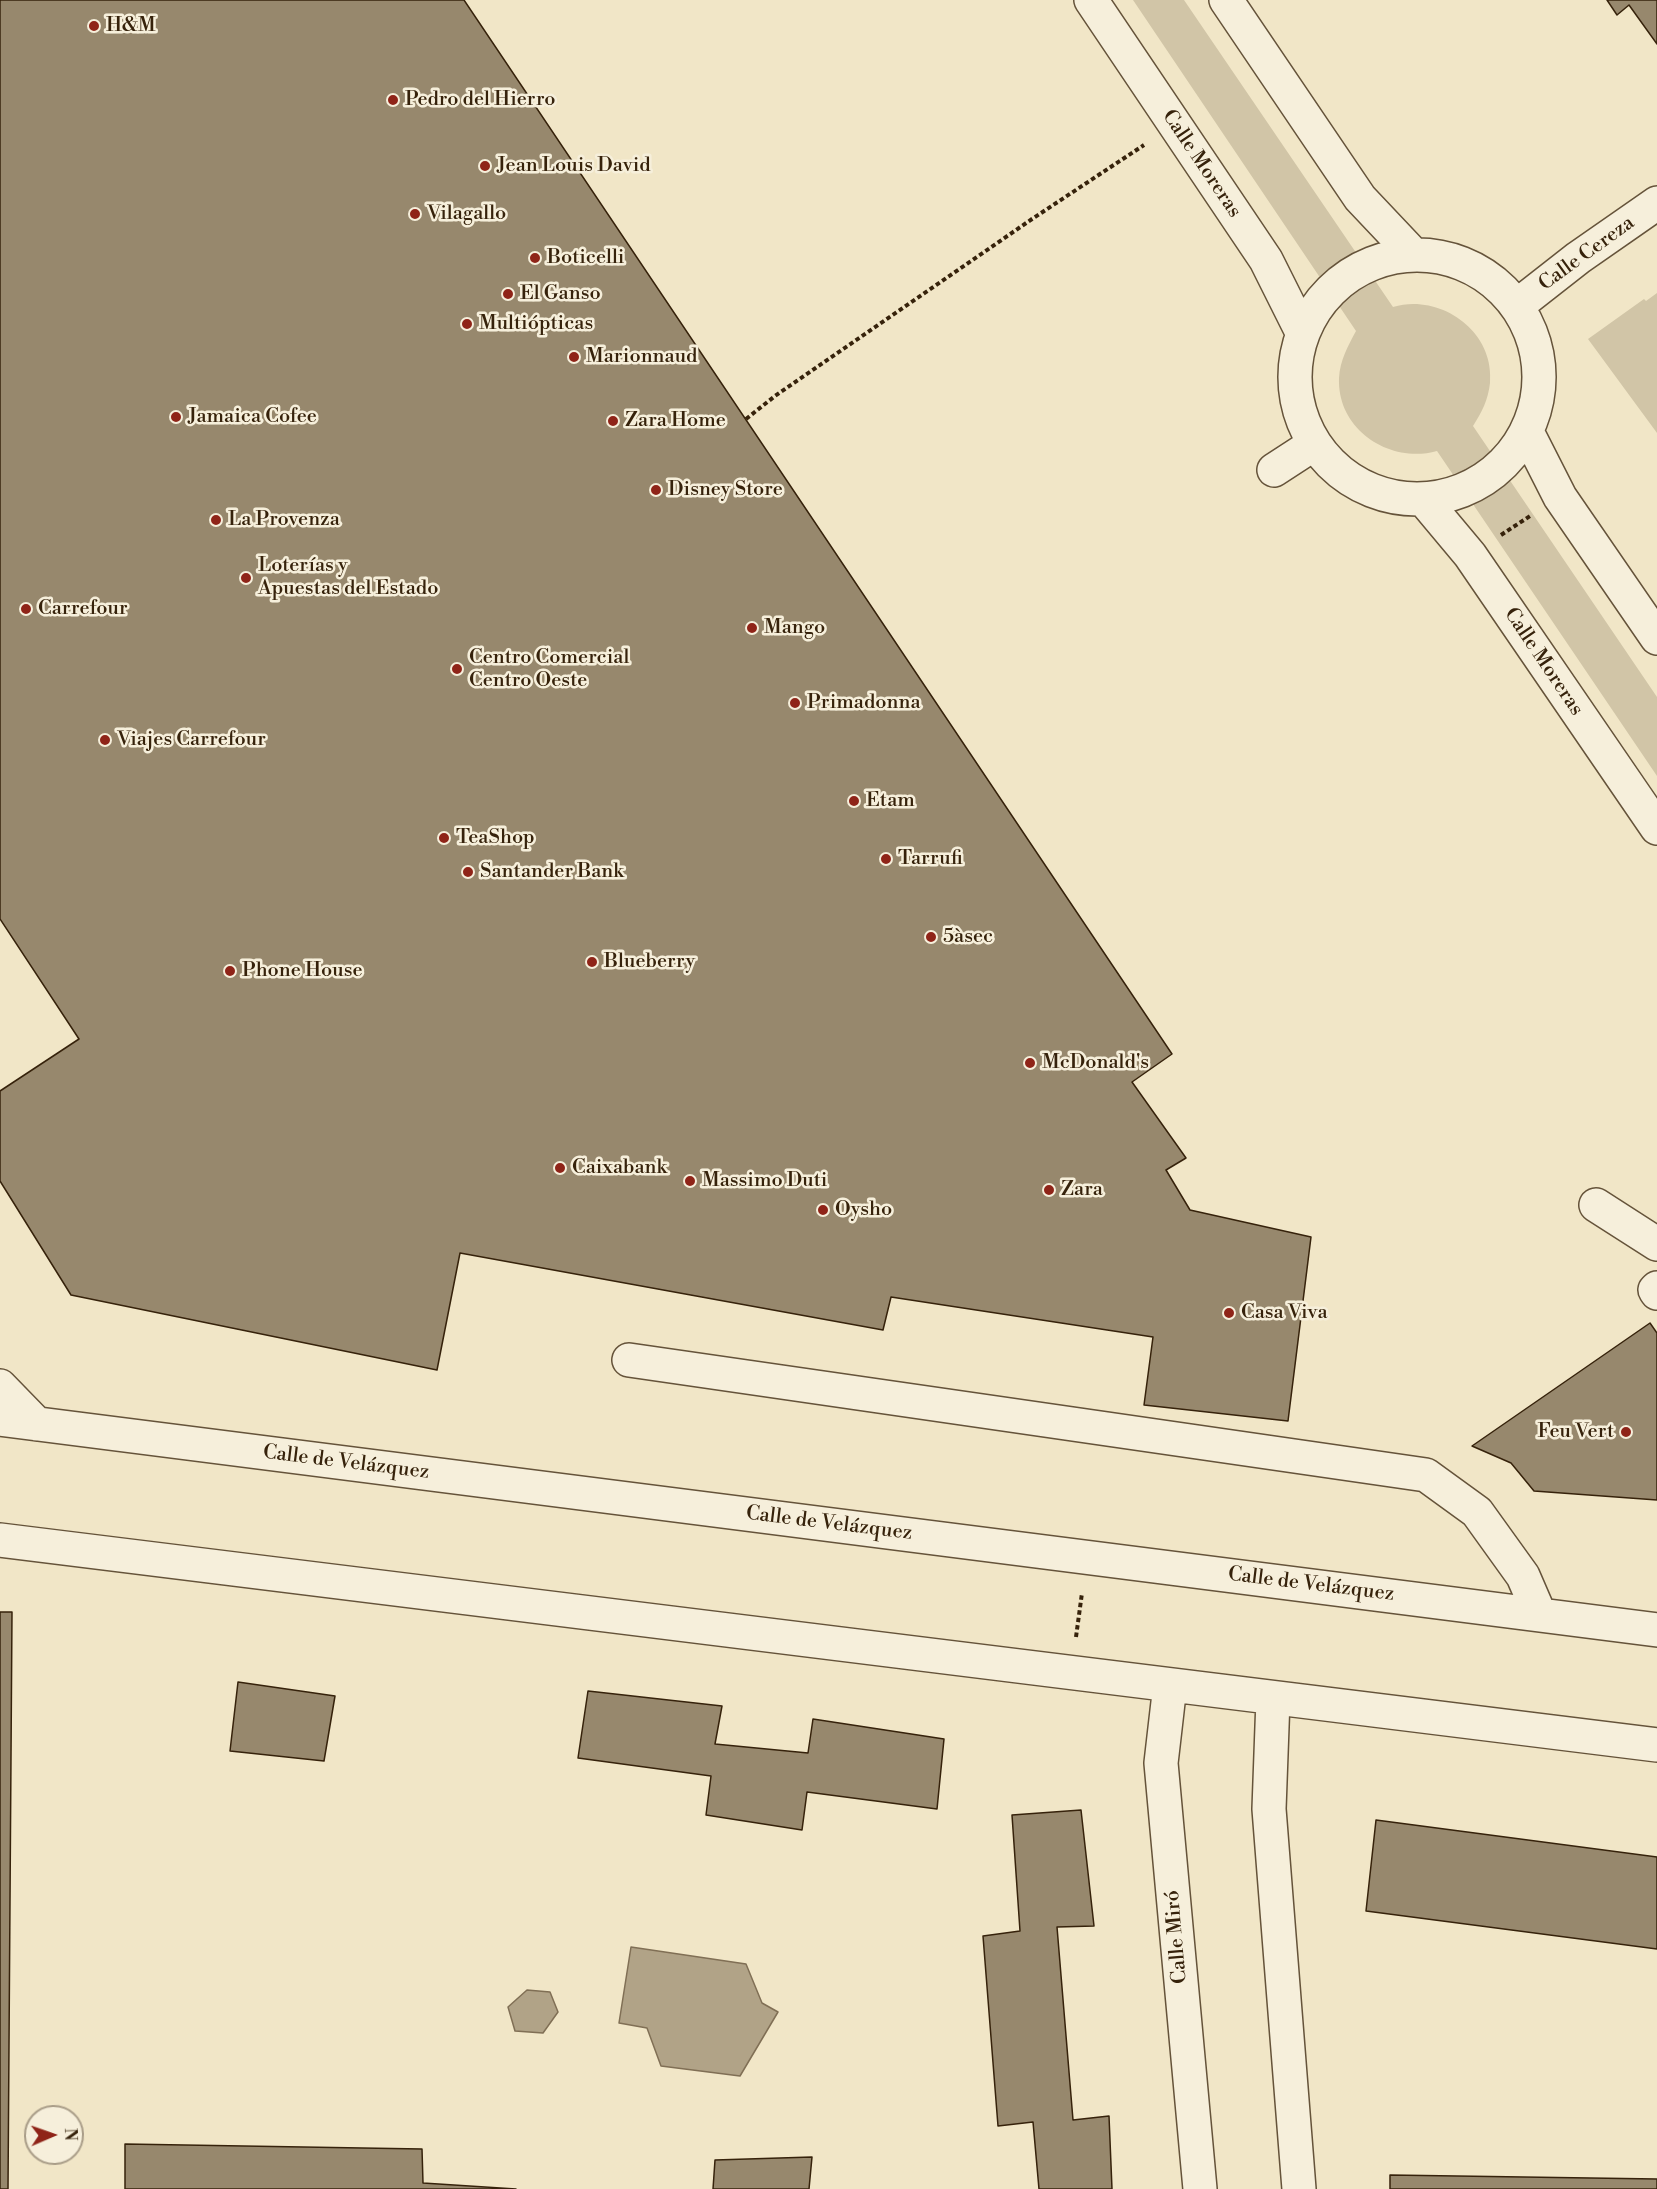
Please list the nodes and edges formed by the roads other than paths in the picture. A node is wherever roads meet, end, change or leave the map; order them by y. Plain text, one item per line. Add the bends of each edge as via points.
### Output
1 (1091, 0) edge
2 (1226, 0) edge
3 (1657, 203) edge
4 (1412, 253) junction
5 (1518, 306) junction
6 (1302, 332) junction
7 (1527, 432) junction
8 (1314, 444) junction
9 (1274, 470) dead end
10 (1424, 500) junction
11 (1657, 638) edge
12 (1657, 828) edge
13 (1596, 1205) dead end
14 (1657, 1244) edge
15 (1657, 1288) edge
16 (1657, 1293) edge
17 (629, 1360) dead end
18 (0, 1386) edge
19 (0, 1419) edge
20 (37, 1424) junction
21 (0, 1540) edge
22 (1539, 1613) junction
23 (1657, 1630) edge
24 (1170, 1685) junction
25 (1273, 1699) junction
26 (1657, 1745) edge
27 (1200, 2189) edge
28 (1299, 2189) edge

1 - 6 street, Calle Moreras via 1266,260
2 - 4 street via 1360,198
3 - 5 street, Calle Cereza
4 - 5 street via 1453,258 1489,276
4 - 6 street via 1366,264 1327,292
5 - 7 street via 1533,335 1540,367 1538,401
6 - 8 street via 1294,390 1301,418
7 - 10 street via 1502,466 1466,490
7 - 11 street via 1560,497
8 - 9 street
8 - 10 street via 1335,469 1362,487 1392,498
10 - 12 street, Calle Moreras via 1470,555
13 - 14 street
15 - 16 street
17 - 22 street via 1426,1475 1477,1512 1523,1576
18 - 20 street
19 - 20 street, Calle de Velázquez
20 - 22 street, Calle de Velázquez
21 - 24 street
22 - 23 street, Calle de Velázquez
24 - 25 street
24 - 27 street, Calle Miró via 1161,1763
25 - 26 street
25 - 28 street via 1269,1809

